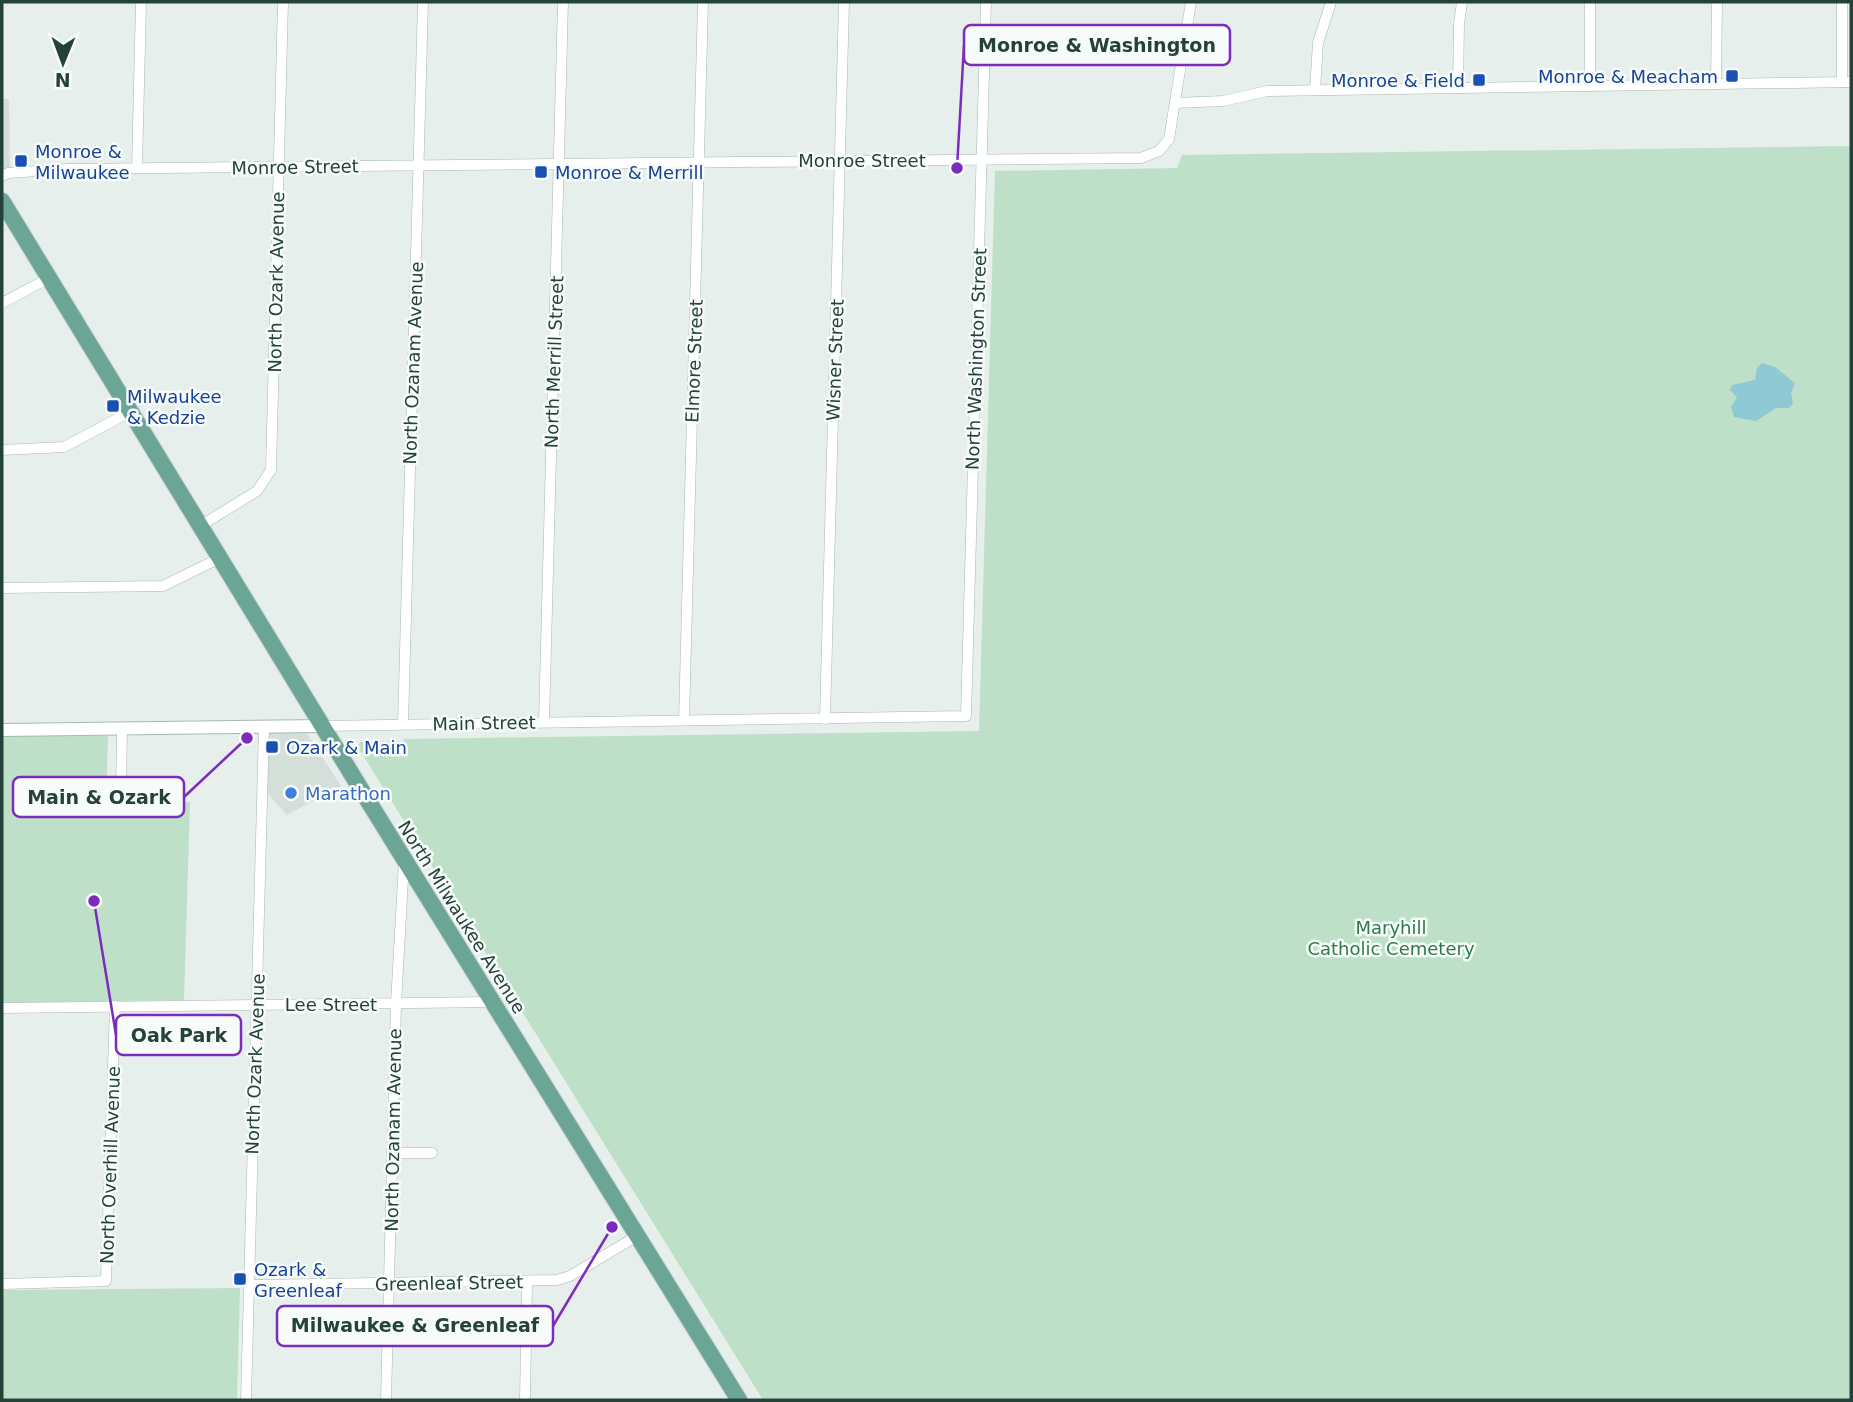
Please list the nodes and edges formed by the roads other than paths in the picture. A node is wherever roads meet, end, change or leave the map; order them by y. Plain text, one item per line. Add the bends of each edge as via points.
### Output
1 (141, 2) edge
2 (283, 2) edge
3 (423, 2) edge
4 (564, 2) edge
5 (703, 2) edge
6 (844, 2) edge
7 (985, 2) edge
8 (1191, 2) edge
9 (1331, 2) edge
10 (1462, 2) edge
11 (1590, 2) edge
12 (1717, 2) edge
13 (1842, 2) edge
14 (1847, 82) edge
15 (1716, 84) junction
16 (1590, 86) junction
17 (1458, 88) junction
18 (1315, 90) junction
19 (1175, 103) junction
20 (981, 159) junction
21 (840, 160) junction
22 (700, 162) junction
23 (559, 163) junction
24 (418, 165) junction
25 (279, 167) junction
26 (137, 168) junction
27 (2, 176) edge
28 (2, 201) edge
29 (49, 278) junction
30 (2, 303) edge
31 (130, 412) junction
32 (2, 450) edge
33 (200, 526) junction
34 (219, 558) junction
35 (2, 588) edge
36 (966, 716) joint
37 (825, 719) junction
38 (684, 720) junction
39 (544, 722) junction
40 (403, 724) junction
41 (324, 726) junction
42 (264, 727) junction
43 (122, 729) junction
44 (2, 730) edge
45 (121, 798) dead end
46 (404, 859) junction
47 (492, 1002) junction
48 (396, 1004) junction
49 (257, 1005) junction
50 (115, 1006) junction
51 (2, 1008) edge
52 (392, 1153) junction
53 (432, 1153) dead end
54 (637, 1236) junction
55 (527, 1282) junction
56 (2, 1284) edge
57 (389, 1284) junction
58 (249, 1285) junction
59 (733, 1398) edge
60 (246, 1400) edge
61 (386, 1400) edge
62 (524, 1400) edge

1 - 26 street
2 - 25 street, North Ozark Avenue
3 - 24 street, North Ozanam Avenue
4 - 23 street, North Merrill Street
5 - 22 street, Elmore Street
6 - 21 street, Wisner Street
7 - 20 street, North Washington Street
8 - 19 street, Monroe Street
9 - 18 street via 1318,43
10 - 17 street
11 - 16 street
12 - 15 street
13 - 14 street
14 - 15 street
15 - 16 street
16 - 17 street
17 - 18 street
18 - 19 street via 1266,91 1213,103
19 - 20 street, Monroe Street via 1169,139 1152,156
20 - 21 street, Monroe Street
20 - 36 street, North Washington Street
21 - 22 street, Monroe Street
21 - 37 street, Wisner Street
22 - 23 street, Monroe Street
22 - 38 street, Elmore Street
23 - 24 street, Monroe Street
23 - 39 street, North Merrill Street
24 - 25 street, Monroe Street
24 - 40 street, North Ozanam Avenue
25 - 26 street, Monroe Street
25 - 33 street, North Ozark Avenue via 271,470 257,491
26 - 27 street, Monroe Street
28 - 29 main road, North Milwaukee Avenue
29 - 30 street
29 - 31 main road, North Milwaukee Avenue
31 - 32 street via 64,447
31 - 33 main road, North Milwaukee Avenue
33 - 34 main road, North Milwaukee Avenue
34 - 35 street via 163,586
34 - 41 main road, North Milwaukee Avenue
36 - 37 street, Main Street
37 - 38 street, Main Street
38 - 39 street, Main Street
39 - 40 street, Main Street
40 - 41 street, Main Street
41 - 42 street, Main Street
41 - 46 main road, North Milwaukee Avenue
42 - 43 street, Main Street
42 - 49 street, North Ozark Avenue
43 - 44 street, Main Street
43 - 45 street
46 - 47 main road, North Milwaukee Avenue
46 - 48 street, North Ozanam Avenue
47 - 48 street, Lee Street
47 - 54 main road, North Milwaukee Avenue
48 - 49 street, Lee Street
48 - 52 street, North Ozanam Avenue
49 - 50 street, Lee Street
49 - 58 street, North Ozark Avenue
50 - 51 street, Lee Street
50 - 56 street, North Overhill Avenue via 106,1281
52 - 53 street
52 - 57 street, North Ozanam Avenue
54 - 55 street, Greenleaf Street via 570,1276
54 - 59 main road, North Milwaukee Avenue
55 - 57 street, Greenleaf Street
55 - 62 street
57 - 58 street, Greenleaf Street
57 - 61 street, North Ozanam Avenue
58 - 60 street, North Ozark Avenue

